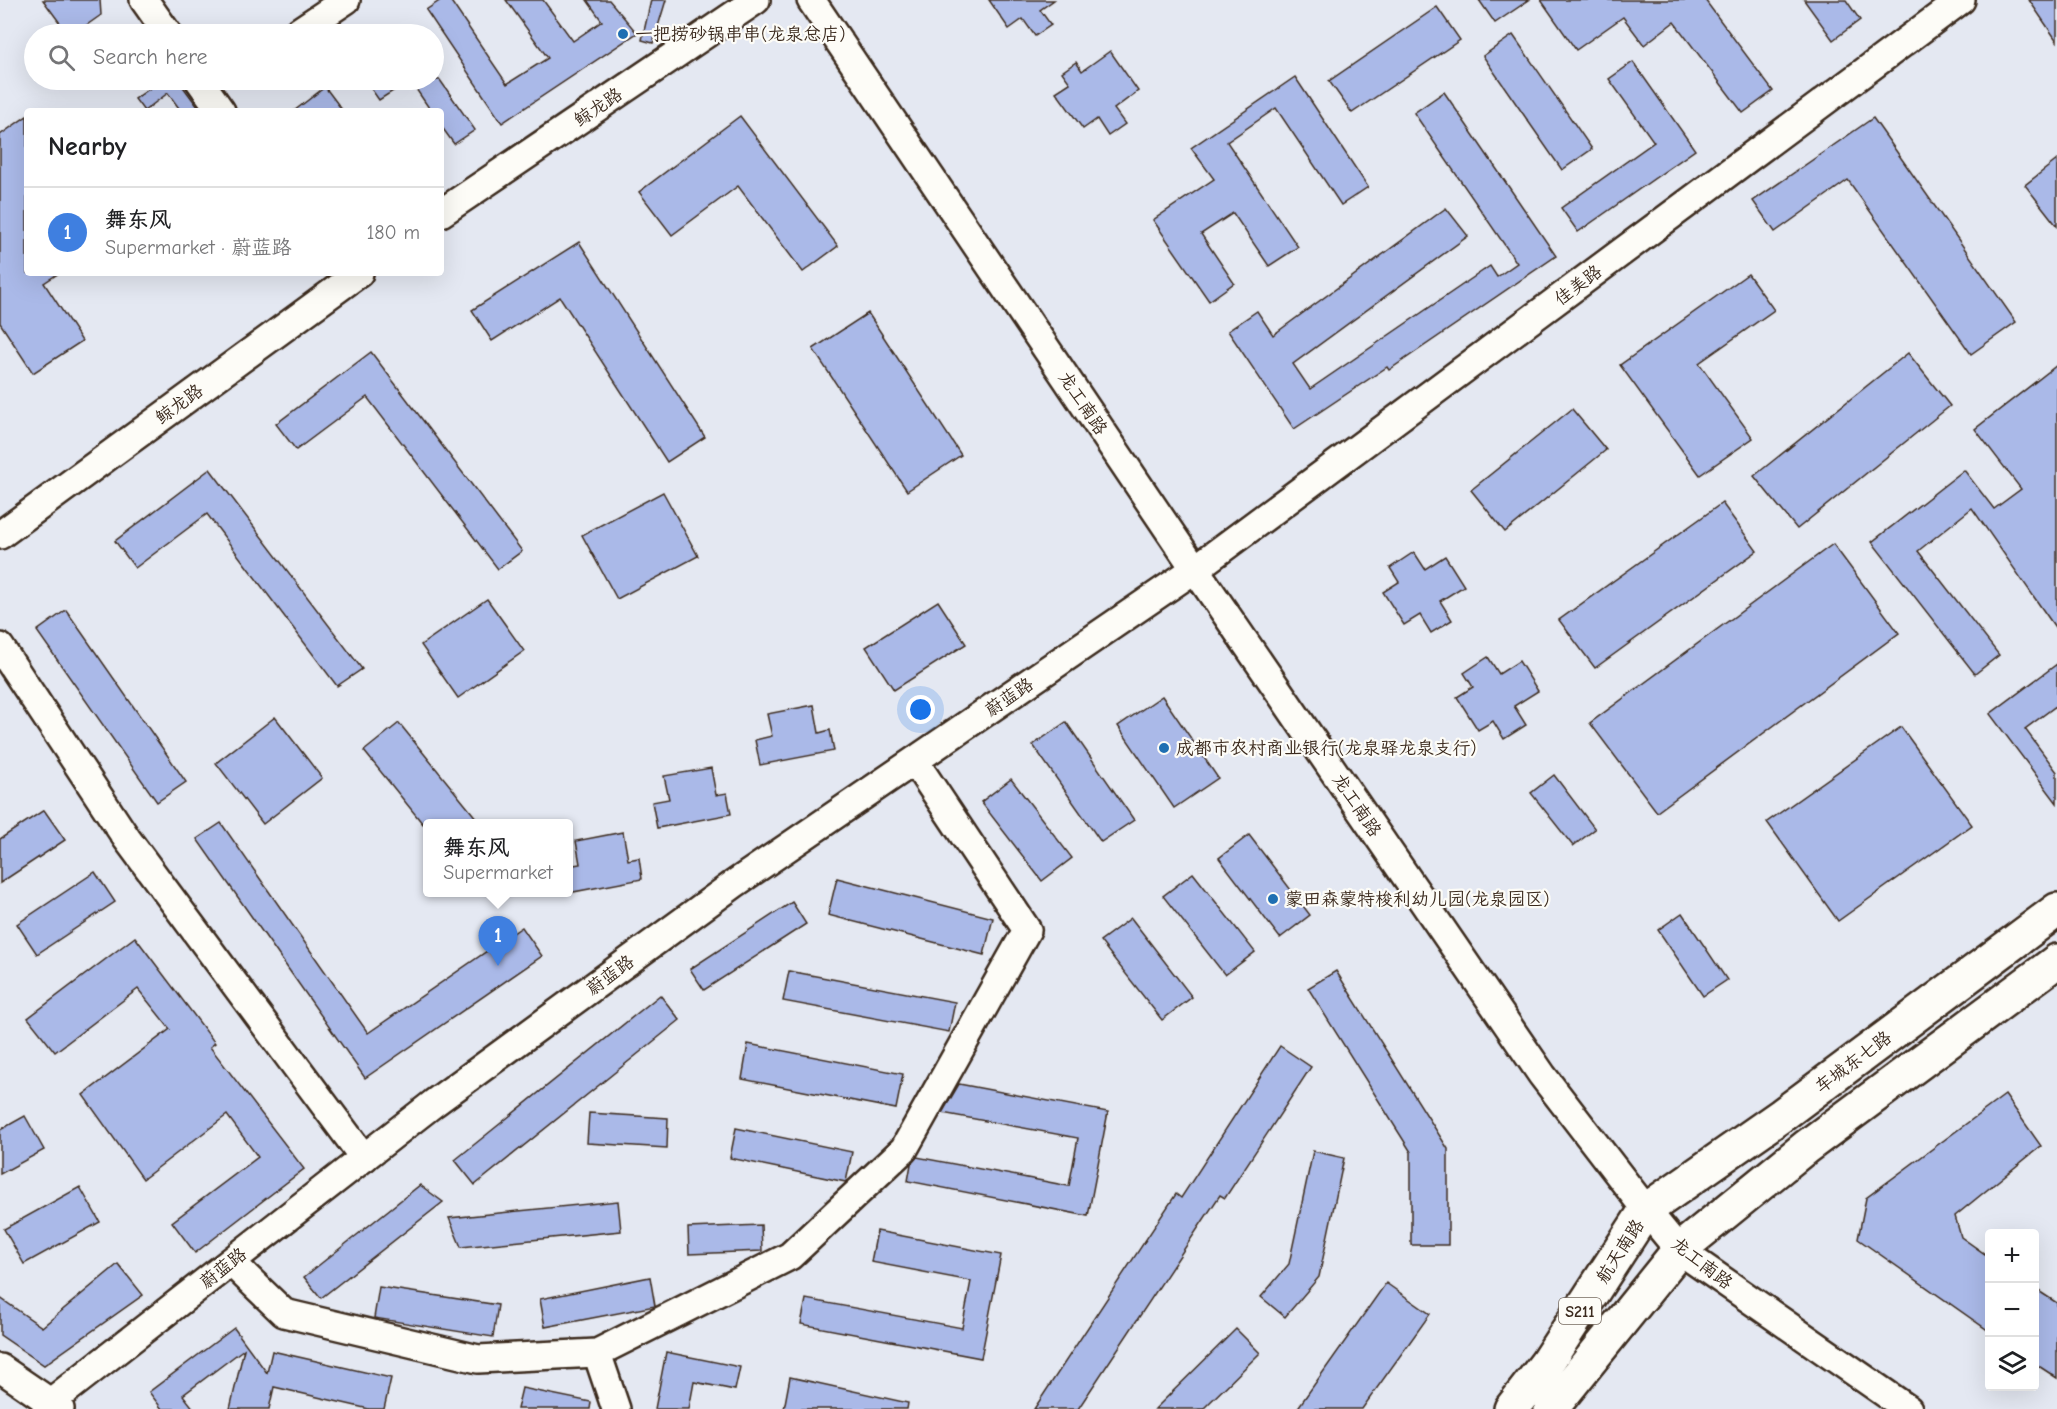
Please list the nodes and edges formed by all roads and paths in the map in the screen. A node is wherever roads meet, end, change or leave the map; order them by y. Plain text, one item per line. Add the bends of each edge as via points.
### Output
1 (144, 0) edge
2 (346, 0) edge
3 (756, 0) edge
4 (811, 0) edge
5 (1961, 0) edge
6 (161, 24) edge
7 (310, 24) edge
8 (444, 211) edge
9 (343, 278) edge
10 (0, 535) edge
11 (1195, 569) junction
12 (0, 646) edge
13 (915, 762) junction
14 (2057, 910) edge
15 (2057, 961) edge
16 (364, 1158) junction
17 (1646, 1210) junction
18 (1679, 1250) junction
19 (231, 1262) junction
20 (597, 1353) junction
21 (0, 1368) edge
22 (52, 1407) edge
23 (616, 1409) edge
24 (1511, 1409) edge
25 (1551, 1409) edge
26 (1908, 1409) edge

1 - 6 street
2 - 7 street
3 - 8 street, 鲸龙路
4 - 11 street, 龙工南路
5 - 11 street, 佳美路
9 - 10 street, 鲸龙路
11 - 13 street, 蔚蓝路
11 - 17 street, 龙工南路 via 1536,1065
12 - 16 street via 127,839
13 - 16 street, 蔚蓝路 via 734,884
13 - 20 street via 1027,930 904,1149 790,1256
14 - 17 main road, 车城东七路 via 1782,1115
15 - 18 main road via 1806,1147
16 - 19 street, 蔚蓝路
17 - 18 street, 龙工南路
17 - 24 main road, 航天南路 / S211 via 1546,1364
18 - 25 main road, S211
18 - 26 street, 龙工南路
19 - 20 street via 284,1313 478,1359
19 - 22 street, 蔚蓝路
20 - 23 street
21 - 22 street

